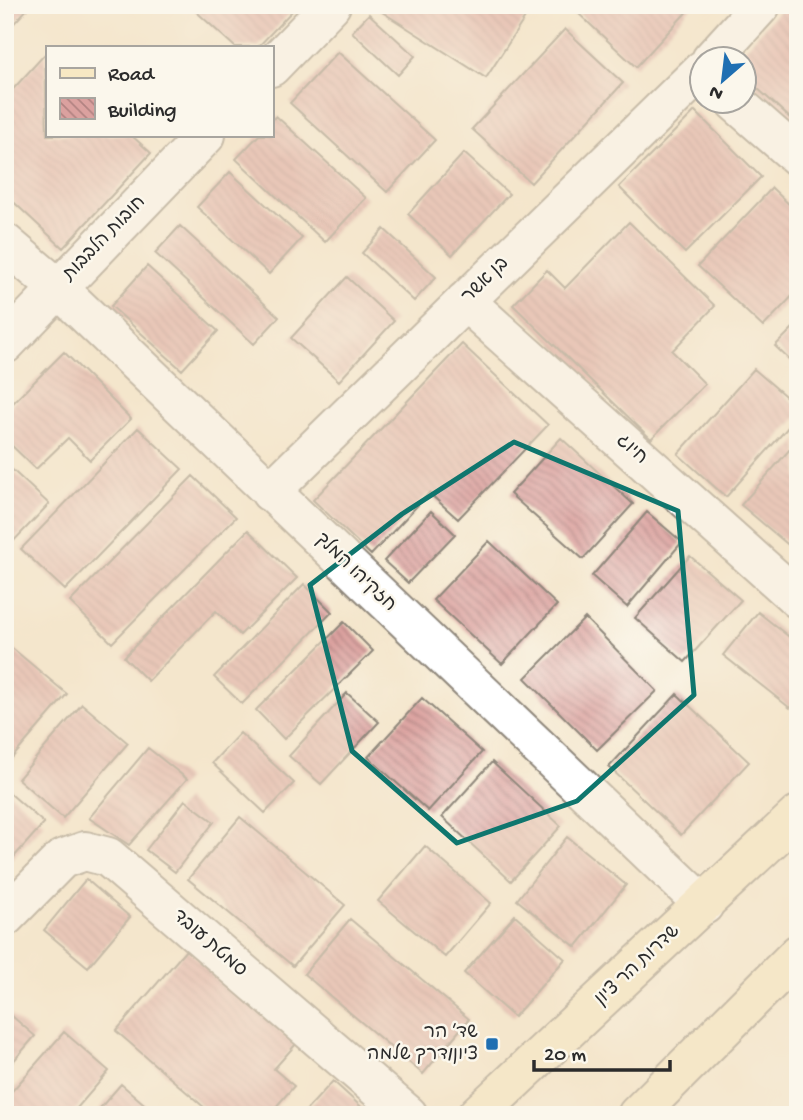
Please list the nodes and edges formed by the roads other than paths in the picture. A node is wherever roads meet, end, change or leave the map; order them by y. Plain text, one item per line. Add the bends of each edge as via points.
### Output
1 (331, 5) edge
2 (761, 5) edge
3 (724, 46) edge
4 (273, 65) edge
5 (688, 84) edge
6 (752, 116) edge
7 (205, 136) edge
8 (798, 157) edge
9 (5, 243) edge
10 (58, 288) junction
11 (465, 301) junction
12 (5, 344) edge
13 (270, 492) junction
14 (798, 599) edge
15 (798, 815) edge
16 (704, 905) junction
17 (5, 917) edge
18 (792, 969) edge
19 (408, 1115) edge
20 (477, 1115) edge
21 (637, 1115) edge

1 - 4 street
2 - 3 street
5 - 11 street, בן אשר
6 - 8 street
7 - 10 street, חובות הלבבות
9 - 10 street, חזקיהו המלך
10 - 12 street, חובות הלבבות
10 - 13 street, חזקיהו המלך
11 - 13 street, בן אשר
11 - 14 street, חיוג
13 - 16 street, חזקיהו המלך
15 - 16 street, שדרות הר ציון
16 - 20 street, שדרות הר ציון
17 - 19 street, סמטת עובד via 62,859 85,851 108,857
18 - 21 street

